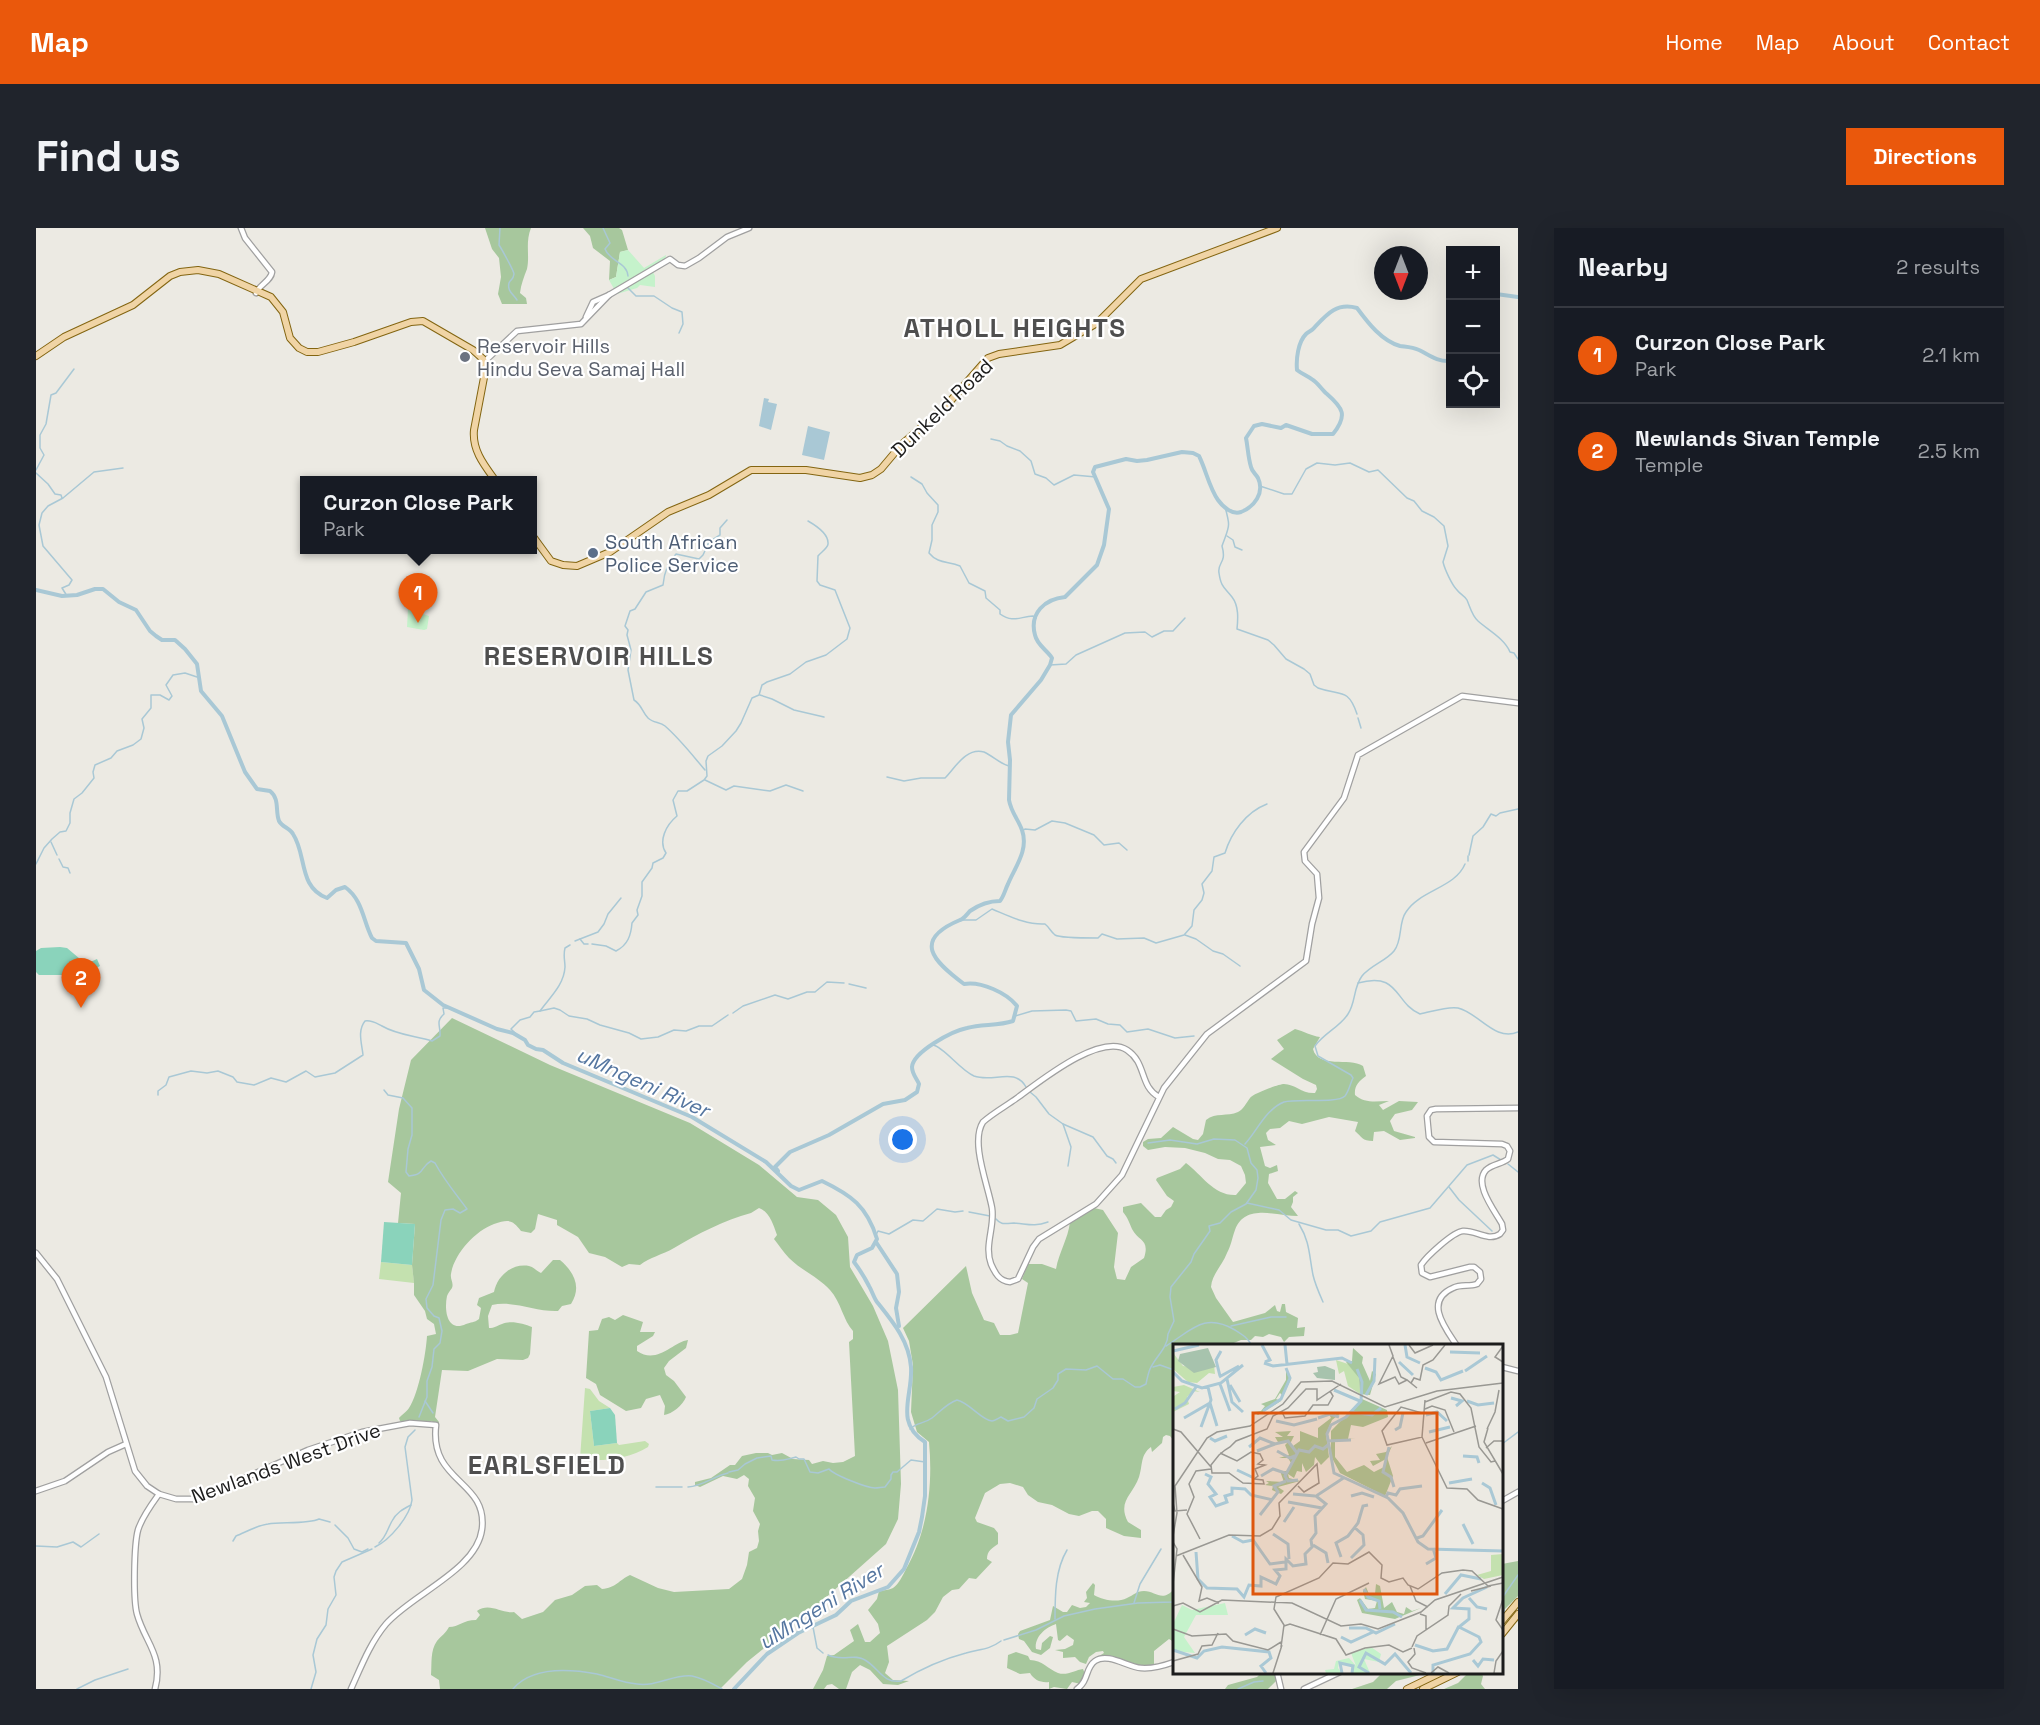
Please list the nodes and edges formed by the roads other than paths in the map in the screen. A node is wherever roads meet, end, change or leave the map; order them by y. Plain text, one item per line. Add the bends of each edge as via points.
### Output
1 (240, 228) edge
2 (749, 228) edge
3 (1277, 228) edge
4 (193, 272) junction
5 (257, 292) junction
6 (80, 324) dead end
7 (87, 326) junction
8 (36, 358) edge
9 (487, 362) junction
10 (492, 476) edge
11 (537, 542) edge
12 (1518, 703) edge
13 (1159, 1097) junction
14 (1518, 1108) edge
15 (36, 1253) edge
16 (1456, 1344) edge
17 (1503, 1367) edge
18 (1518, 1371) edge
19 (126, 1444) junction
20 (36, 1491) edge
21 (1518, 1492) edge
22 (159, 1494) junction
23 (1503, 1500) edge
24 (1518, 1602) edge
25 (1518, 1614) edge
26 (1503, 1620) edge
27 (1503, 1633) edge
28 (1173, 1662) edge
29 (1277, 1674) edge
30 (1336, 1674) edge
31 (1438, 1674) edge
32 (1454, 1674) edge
33 (156, 1689) edge
34 (351, 1689) edge
35 (1077, 1689) edge
36 (1281, 1689) edge
37 (1304, 1689) edge
38 (1407, 1689) edge
39 (1424, 1689) edge

1 - 5 street via 272,272
2 - 9 street via 727,237 685,266 670,259 609,295 583,323 517,331
3 - 11 main road, Dunkeld Road via 1141,279 1097,323 1060,345 988,358 946,406 902,444 887,467 872,475 860,478 806,470 751,470 709,495 668,512 603,556 578,566 560,565 548,558
4 - 5 main road via 212,272
4 - 7 main road via 170,276 128,308
4 - 8 main road via 175,278 133,306 63,340
5 - 9 main road via 277,303 290,338 307,352 423,321
6 - 7 main road
7 - 8 main road via 57,341
9 - 10 main road via 474,440 479,457
12 - 13 street via 1462,696 1358,755 1344,798 1304,851 1305,861 1317,874 1319,898 1306,961 1207,1034
13 - 13 street via 1127,1166 1108,1191 1096,1204 1038,1241 1018,1279 1010,1282 1000,1278 989,1257 992,1212 978,1143 983,1122 1055,1070 1107,1047 1122,1048 1137,1059 1148,1088
14 - 16 street via 1436,1109 1427,1116 1429,1137 1436,1143 1500,1143 1510,1151 1508,1160 1487,1170 1481,1181 1502,1224 1500,1234 1493,1237 1459,1232 1421,1265 1422,1273 1430,1277 1470,1267 1480,1272 1477,1284 1454,1287 1440,1302 1440,1320
15 - 19 street via 57,1279 106,1377
17 - 18 street
19 - 20 street via 65,1481
19 - 22 street via 135,1471
21 - 23 street
22 - 33 street via 138,1532 136,1566 136,1612 156,1657
22 - 34 street, Newlands West Drive via 197,1499 308,1450 362,1432 410,1423 436,1425 436,1447 441,1461 470,1491 480,1509 479,1542 461,1565 386,1624
24 - 26 main road
25 - 27 main road
28 - 35 street via 1144,1668 1099,1659
29 - 36 street
30 - 37 street
31 - 38 main road
32 - 39 main road

